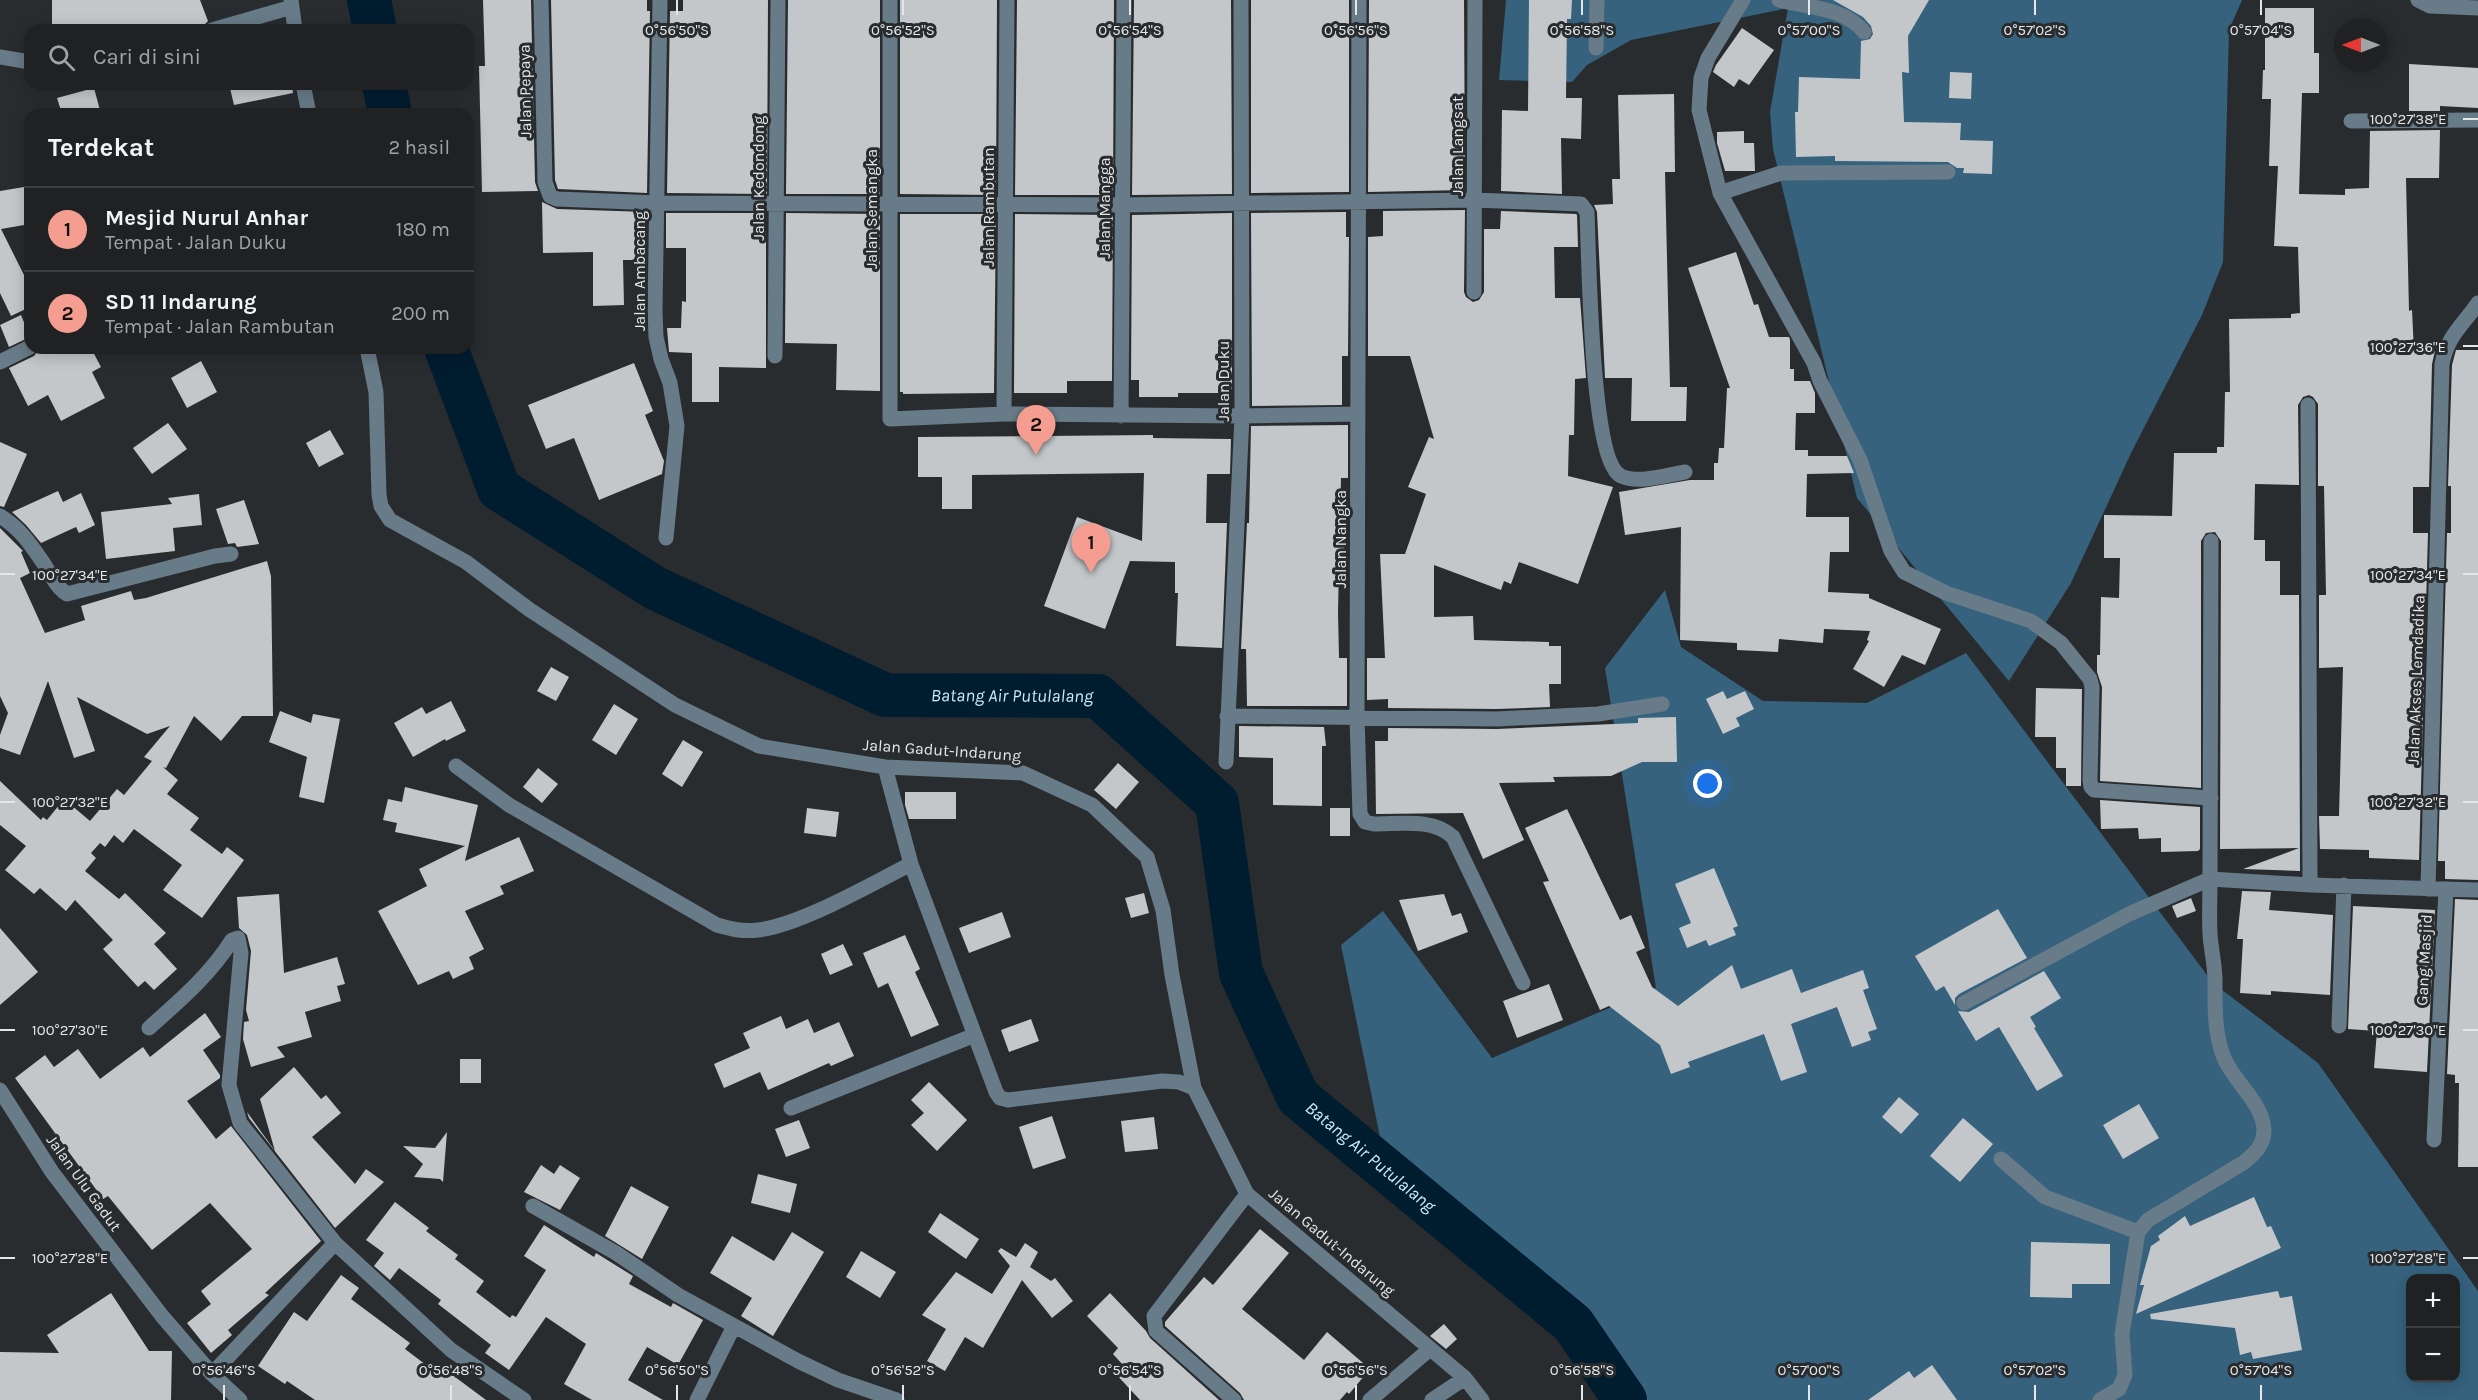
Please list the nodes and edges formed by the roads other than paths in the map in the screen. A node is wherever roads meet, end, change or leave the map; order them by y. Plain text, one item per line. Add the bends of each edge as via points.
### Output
1 (541, 0) edge
2 (660, 0) edge
3 (778, 0) edge
4 (890, 0) edge
5 (1007, 0) edge
6 (1124, 0) edge
7 (1241, 0) edge
8 (1359, 0) edge
9 (1475, 0) edge
10 (1597, 0) edge
11 (1743, 0) edge
12 (1779, 0) edge
13 (2418, 0) edge
14 (292, 4) edge
15 (2478, 8) edge
16 (230, 24) edge
17 (294, 24) edge
18 (1864, 32) dead end
19 (1596, 48) dead end
20 (0, 57) edge
21 (24, 61) edge
22 (304, 90) edge
23 (308, 108) edge
24 (2478, 120) edge
25 (2351, 121) dead end
26 (1947, 172) dead end
27 (1720, 193) junction
28 (1474, 200) junction
29 (1358, 202) junction
30 (657, 203) junction
31 (776, 203) junction
32 (888, 203) junction
33 (1240, 203) junction
34 (1006, 204) junction
35 (1122, 205) junction
36 (1474, 292) dead end
37 (2478, 303) edge
38 (24, 350) edge
39 (368, 354) edge
40 (775, 356) dead end
41 (0, 362) edge
42 (2308, 405) dead end
43 (1004, 414) junction
44 (1358, 414) junction
45 (1121, 416) junction
46 (1242, 416) junction
47 (1685, 472) dead end
48 (0, 516) edge
49 (666, 538) dead end
50 (2211, 541) dead end
51 (231, 554) dead end
52 (1662, 704) dead end
53 (1227, 716) junction
54 (1357, 717) junction
55 (1226, 762) dead end
56 (456, 766) dead end
57 (885, 767) junction
58 (2211, 798) junction
59 (911, 864) junction
60 (2210, 879) junction
61 (2310, 885) junction
62 (2343, 885) junction
63 (2428, 889) junction
64 (2446, 890) junction
65 (2478, 890) edge
66 (1523, 983) dead end
67 (1964, 1003) dead end
68 (2339, 1026) dead end
69 (149, 1028) dead end
70 (975, 1035) junction
71 (1194, 1088) junction
72 (0, 1090) edge
73 (791, 1108) dead end
74 (6, 1112) edge
75 (2434, 1140) dead end
76 (2001, 1158) dead end
77 (1247, 1194) junction
78 (532, 1206) dead end
79 (2138, 1232) junction
80 (334, 1243) junction
81 (734, 1326) junction
82 (1430, 1349) junction
83 (212, 1374) junction
84 (1465, 1378) junction
85 (892, 1399) edge
86 (240, 1400) edge
87 (524, 1400) edge
88 (697, 1400) edge
89 (1234, 1400) edge
90 (1371, 1400) edge
91 (1432, 1400) edge
92 (1482, 1400) edge
93 (2100, 1400) edge

1 - 30 street, Jalan Pepaya via 545,182 550,196
2 - 30 street, Jalan Ambacang
3 - 31 street, Jalan Kedondong
4 - 32 street, Jalan Semangka
5 - 34 street, Jalan Rambutan
6 - 35 street, Jalan Mangga
7 - 33 street, Jalan Duku
8 - 29 street, Jalan Nangka
9 - 28 street, Jalan Langsat
10 - 19 street
11 - 27 street via 1708,58 1701,78 1699,110
12 - 18 street via 1851,19
13 - 15 street via 2430,6
14 - 16 street
14 - 17 street
20 - 21 street
22 - 23 street
24 - 25 street
26 - 27 street via 1781,173
27 - 58 street via 1814,363 1860,460 1891,551 1904,572 1946,592 2031,621 2061,643 2092,687 2090,780 2094,790
28 - 29 street
28 - 36 street, Jalan Langsat
28 - 47 street via 1585,207 1595,386 1613,468 1621,476 1637,479
29 - 33 street
29 - 44 street, Jalan Nangka
30 - 31 street
30 - 49 street, Jalan Ambacang via 656,338 670,383 677,426
31 - 32 street
31 - 40 street, Jalan Kedondong
32 - 34 street
32 - 43 street, Jalan Semangka via 890,419
33 - 35 street
33 - 46 street, Jalan Duku
34 - 35 street
34 - 43 street, Jalan Rambutan
35 - 45 street, Jalan Mangga
37 - 63 street, Jalan Akses Lemdadika via 2452,334 2442,364
38 - 41 street
39 - 57 street, Jalan Gadut-Indarung via 376,392 379,495 390,520 466,562 530,610 675,705 759,746
42 - 61 street
43 - 45 street
44 - 46 street
44 - 54 street, Jalan Nangka
45 - 46 street
46 - 53 street, Jalan Duku
48 - 51 street via 28,540 67,594
50 - 58 street
52 - 54 street via 1598,714 1509,718
53 - 54 street
53 - 55 street, Jalan Duku
54 - 66 street, Jalan Nangka via 1360,814 1365,822 1374,824 1433,825 1444,828 1453,837
56 - 59 street via 509,805 717,925 736,931 760,930 805,916
57 - 59 street
57 - 71 street, Jalan Gadut-Indarung via 1023,773 1092,805 1147,858 1163,910
58 - 60 street
59 - 70 street
60 - 61 street
60 - 67 street via 2140,909
60 - 79 street via 2218,1035 2224,1058 2260,1114 2262,1142 2257,1152 2243,1163 2148,1220
61 - 62 street
62 - 63 street
62 - 68 street
63 - 64 street
64 - 65 street
64 - 75 street, Gang Masjid
69 - 80 street via 194,987 232,939 238,938 241,953 229,1085 240,1123
70 - 71 street via 996,1092 1008,1100 1162,1081
70 - 73 street
71 - 77 street, Jalan Gadut-Indarung
72 - 74 street, Jalan Ulu Gadut
74 - 83 street, Jalan Ulu Gadut via 162,1316
76 - 79 street via 2045,1197
77 - 82 street, Jalan Gadut-Indarung
77 - 89 street via 1154,1316 1156,1331
78 - 81 street
79 - 93 street via 2122,1334 2125,1376 2119,1389
80 - 83 street
80 - 87 street via 452,1350
81 - 85 street via 838,1380
81 - 88 street
82 - 84 street, Jalan Gadut-Indarung
82 - 90 street
83 - 86 street, Jalan Ulu Gadut
84 - 91 street
84 - 92 street, Jalan Gadut-Indarung

